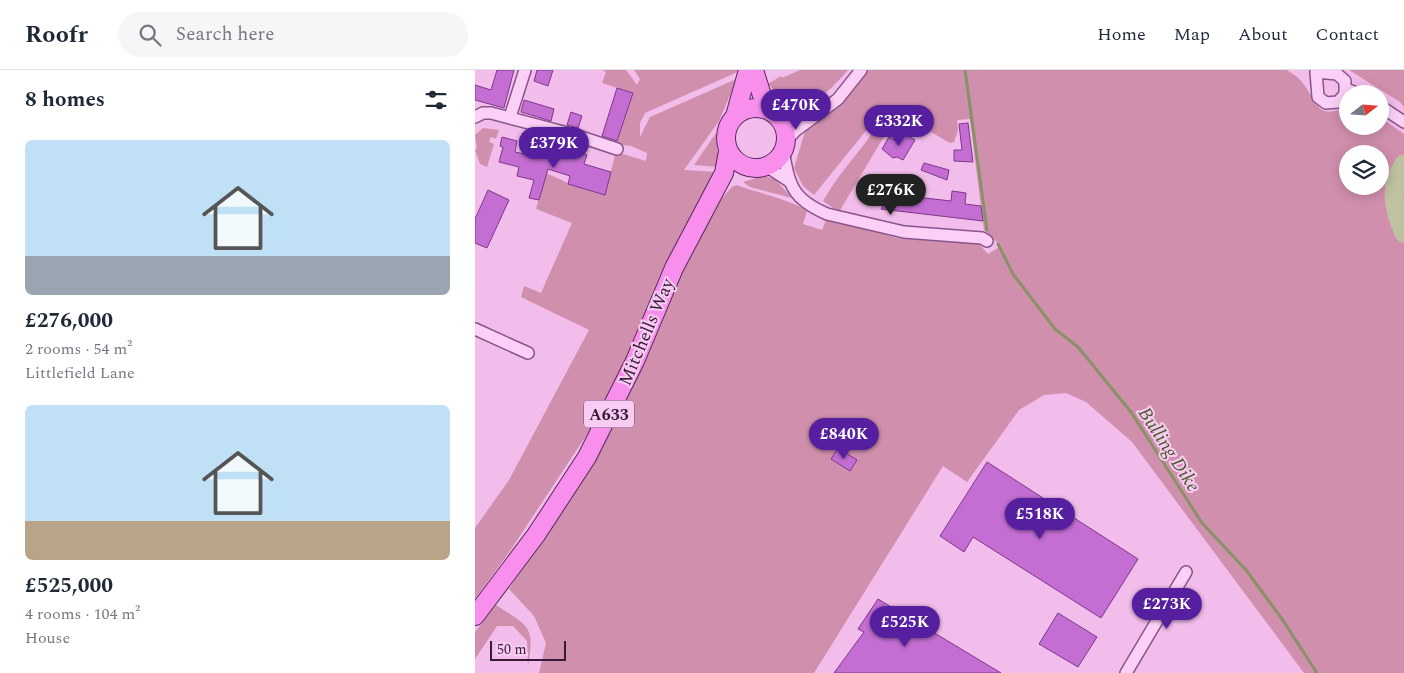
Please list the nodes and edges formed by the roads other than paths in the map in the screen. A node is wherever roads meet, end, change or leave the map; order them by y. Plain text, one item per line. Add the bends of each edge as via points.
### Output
1 (525, 70) edge
2 (748, 70) edge
3 (754, 70) edge
4 (861, 70) edge
5 (1315, 71) edge
6 (1346, 85) edge
7 (1339, 102) edge
8 (1389, 112) edge
9 (775, 115) junction
10 (735, 116) junction
11 (475, 117) edge
12 (510, 117) junction
13 (811, 117) junction
14 (1404, 122) edge
15 (784, 146) junction
16 (617, 149) dead end
17 (728, 150) junction
18 (762, 167) junction
19 (789, 181) junction
20 (713, 196) junction
21 (987, 241) dead end
22 (475, 329) edge
23 (528, 353) dead end
24 (1186, 572) dead end
25 (475, 616) edge
26 (1127, 673) edge

1 - 12 street
2 - 10 main road
3 - 9 main road via 764,102
4 - 13 street via 837,99
5 - 6 street via 1337,74
5 - 7 street via 1317,94 1326,103
8 - 14 street
9 - 10 main road via 753,108
9 - 13 street
9 - 15 main road via 783,126
10 - 17 main road via 726,133
11 - 12 street via 483,113
12 - 16 street
13 - 15 street
15 - 18 main road via 773,162
15 - 19 street
17 - 18 main road via 739,163
17 - 20 main road, Mitchells Way via 724,173
18 - 19 street
18 - 20 main road, Mitchells Way / A633 via 734,178
19 - 21 street via 801,198 827,214 904,232
20 - 25 main road, Mitchells Way / A633 via 674,268 631,368 587,456 536,535
22 - 23 street
24 - 26 street

